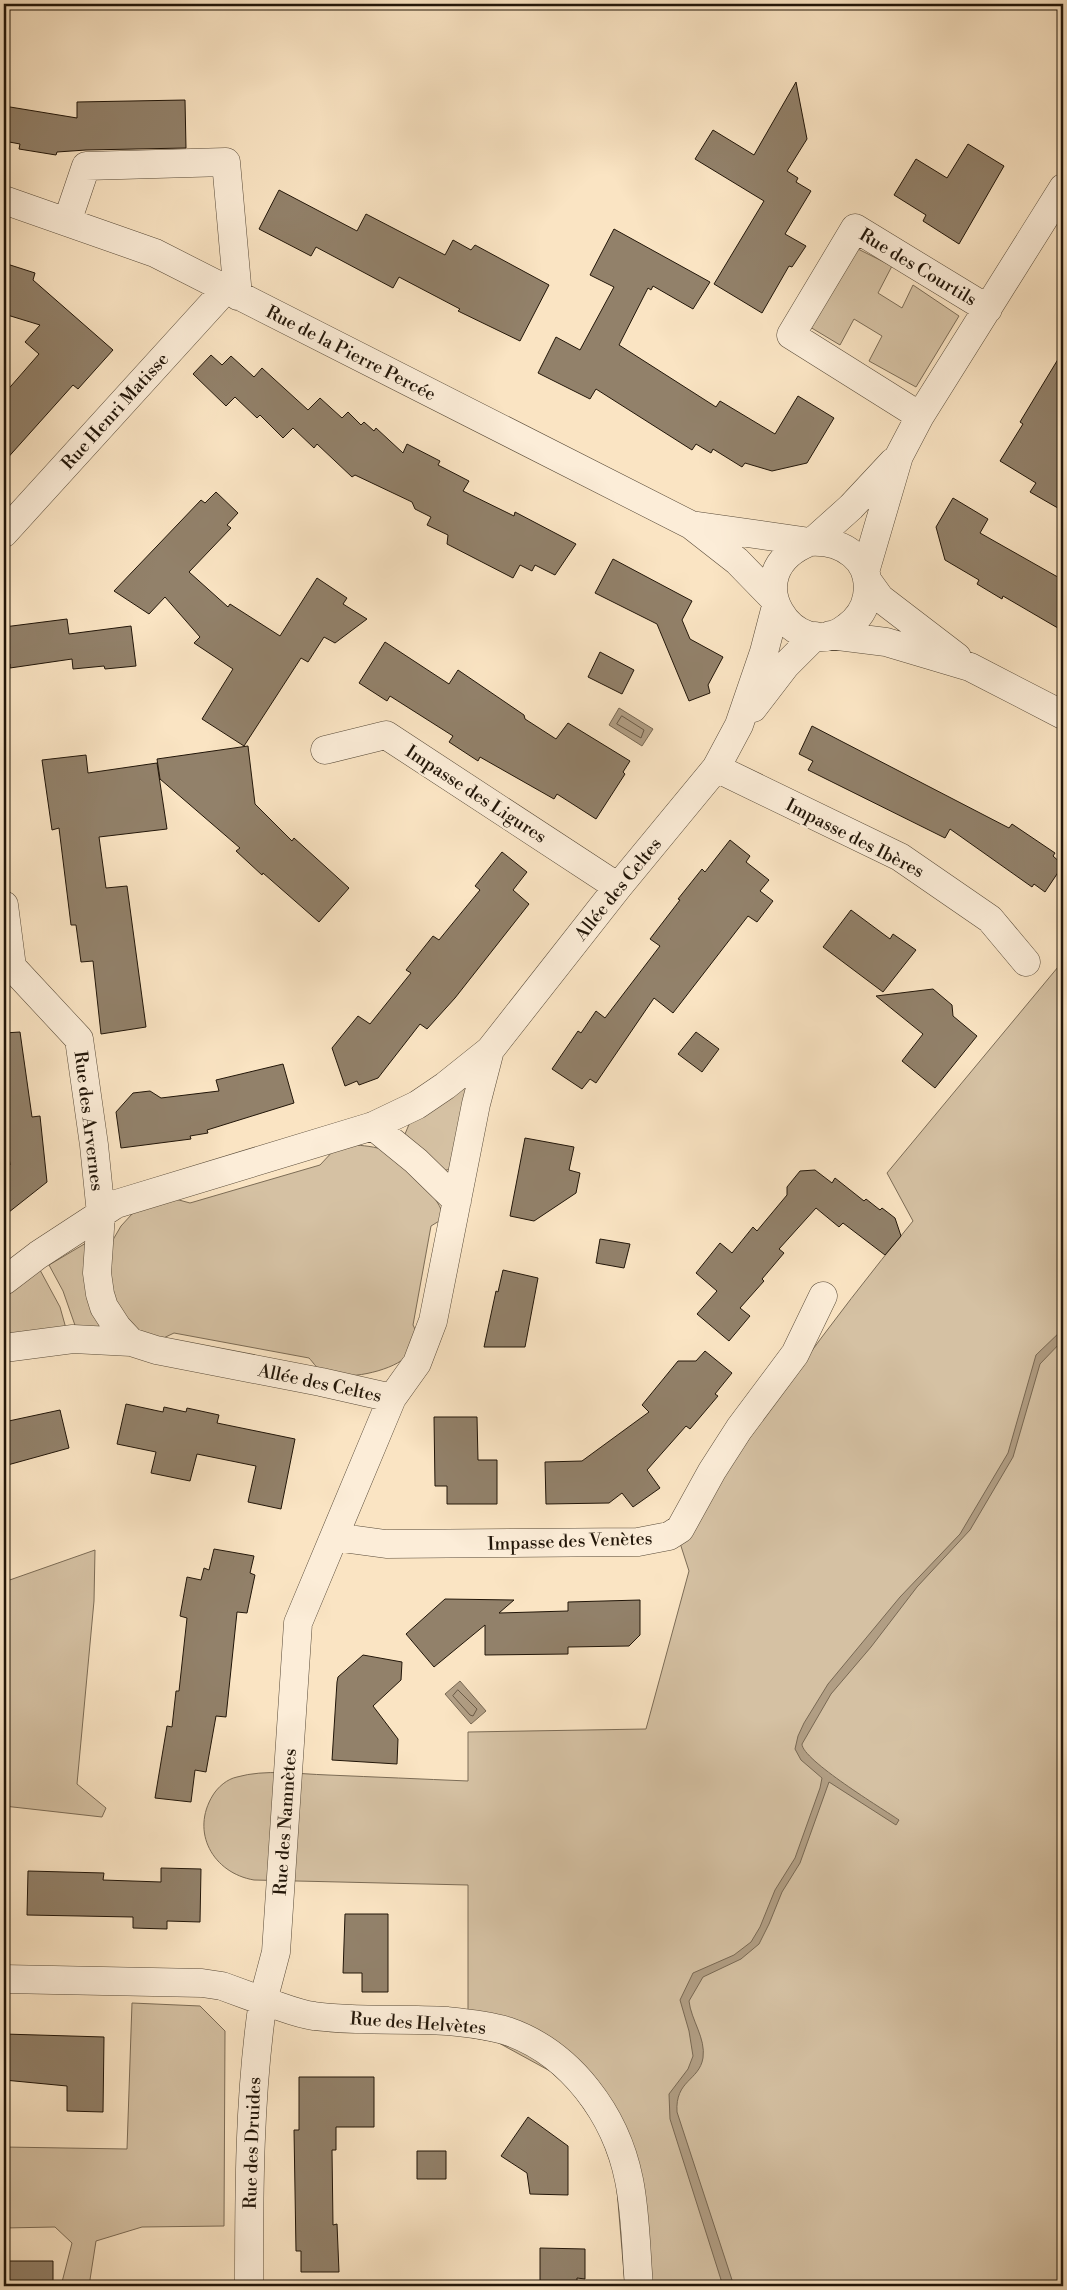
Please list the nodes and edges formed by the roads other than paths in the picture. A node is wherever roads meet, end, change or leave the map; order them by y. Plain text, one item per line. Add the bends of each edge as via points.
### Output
1 (1063, 188) edge
2 (4, 200) edge
3 (67, 222) junction
4 (232, 293) junction
5 (988, 309) junction
6 (920, 416) junction
7 (899, 456) junction
8 (691, 525) junction
9 (4, 533) edge
10 (811, 542) junction
11 (866, 576) junction
12 (775, 602) junction
13 (822, 636) junction
14 (970, 667) junction
15 (1063, 715) edge
16 (740, 725) junction
17 (324, 750) dead end
18 (716, 768) junction
19 (618, 887) junction
20 (4, 906) edge
21 (1026, 962) dead end
22 (490, 1050) junction
23 (373, 1126) junction
24 (457, 1201) junction
25 (101, 1214) junction
26 (4, 1281) edge
27 (822, 1296) dead end
28 (131, 1342) junction
29 (4, 1348) edge
30 (392, 1398) junction
31 (334, 1537) junction
32 (4, 1979) edge
33 (263, 2001) junction
34 (249, 2286) edge
35 (639, 2286) edge

1 - 5 street, Rue des Courtils
2 - 3 street, Rue de la Pierre Percée
3 - 4 street, Rue de la Pierre Percée via 155,253
3 - 4 street via 86,166 226,162
4 - 8 street, Rue de la Pierre Percée
4 - 9 street, Rue Henri Matisse
5 - 6 street, Rue des Courtils
5 - 6 street, Rue des Courtils via 855,228 791,335
6 - 7 street, Rue des Courtils
7 - 10 street, Rue des Courtils via 852,507
7 - 11 street, Rue des Courtils
8 - 10 street, Rue de la Pierre Percée
8 - 12 street, Rue de la Pierre Percée via 737,562
10 - 11 street via 838,544 858,560
10 - 12 street via 785,556 777,569 773,583
11 - 13 street via 867,594 855,621 844,630
11 - 14 street via 880,598
12 - 13 street via 782,618 792,627
12 - 16 street, Allée des Celtes via 764,652
13 - 14 street via 886,642
13 - 16 street, Allée des Celtes via 786,665
14 - 15 street
16 - 18 street, Allée des Celtes
17 - 19 street, Impasse des Ligures via 386,735
18 - 19 street, Allée des Celtes
18 - 21 street, Impasse des Ibères via 900,857 990,919
19 - 22 street, Allée des Celtes
20 - 25 street, Rue des Arvernes via 12,967 79,1039
22 - 23 street, Allée des Celtes via 417,1105
22 - 24 street, Allée des Celtes
23 - 24 street via 416,1161
23 - 25 street, Allée des Celtes via 116,1204
24 - 30 street, Allée des Celtes via 432,1321 416,1363
25 - 26 street, Allée des Celtes
25 - 28 street via 97,1273 100,1294 117,1327
27 - 31 street, Impasse des Venètes via 795,1354 730,1443 684,1522 669,1536 638,1542 386,1544
28 - 29 street, Allée des Celtes via 73,1339
28 - 30 street, Allée des Celtes via 156,1350
30 - 31 street, Rue des Namnètes
31 - 33 street, Rue des Namnètes via 298,1624 276,1952
32 - 33 street via 202,1982
33 - 34 street, Rue des Druides via 256,2050 248,2178
33 - 35 street, Rue des Helvètes via 314,2016 482,2025 540,2046 582,2083 600,2108 622,2154 629,2182

